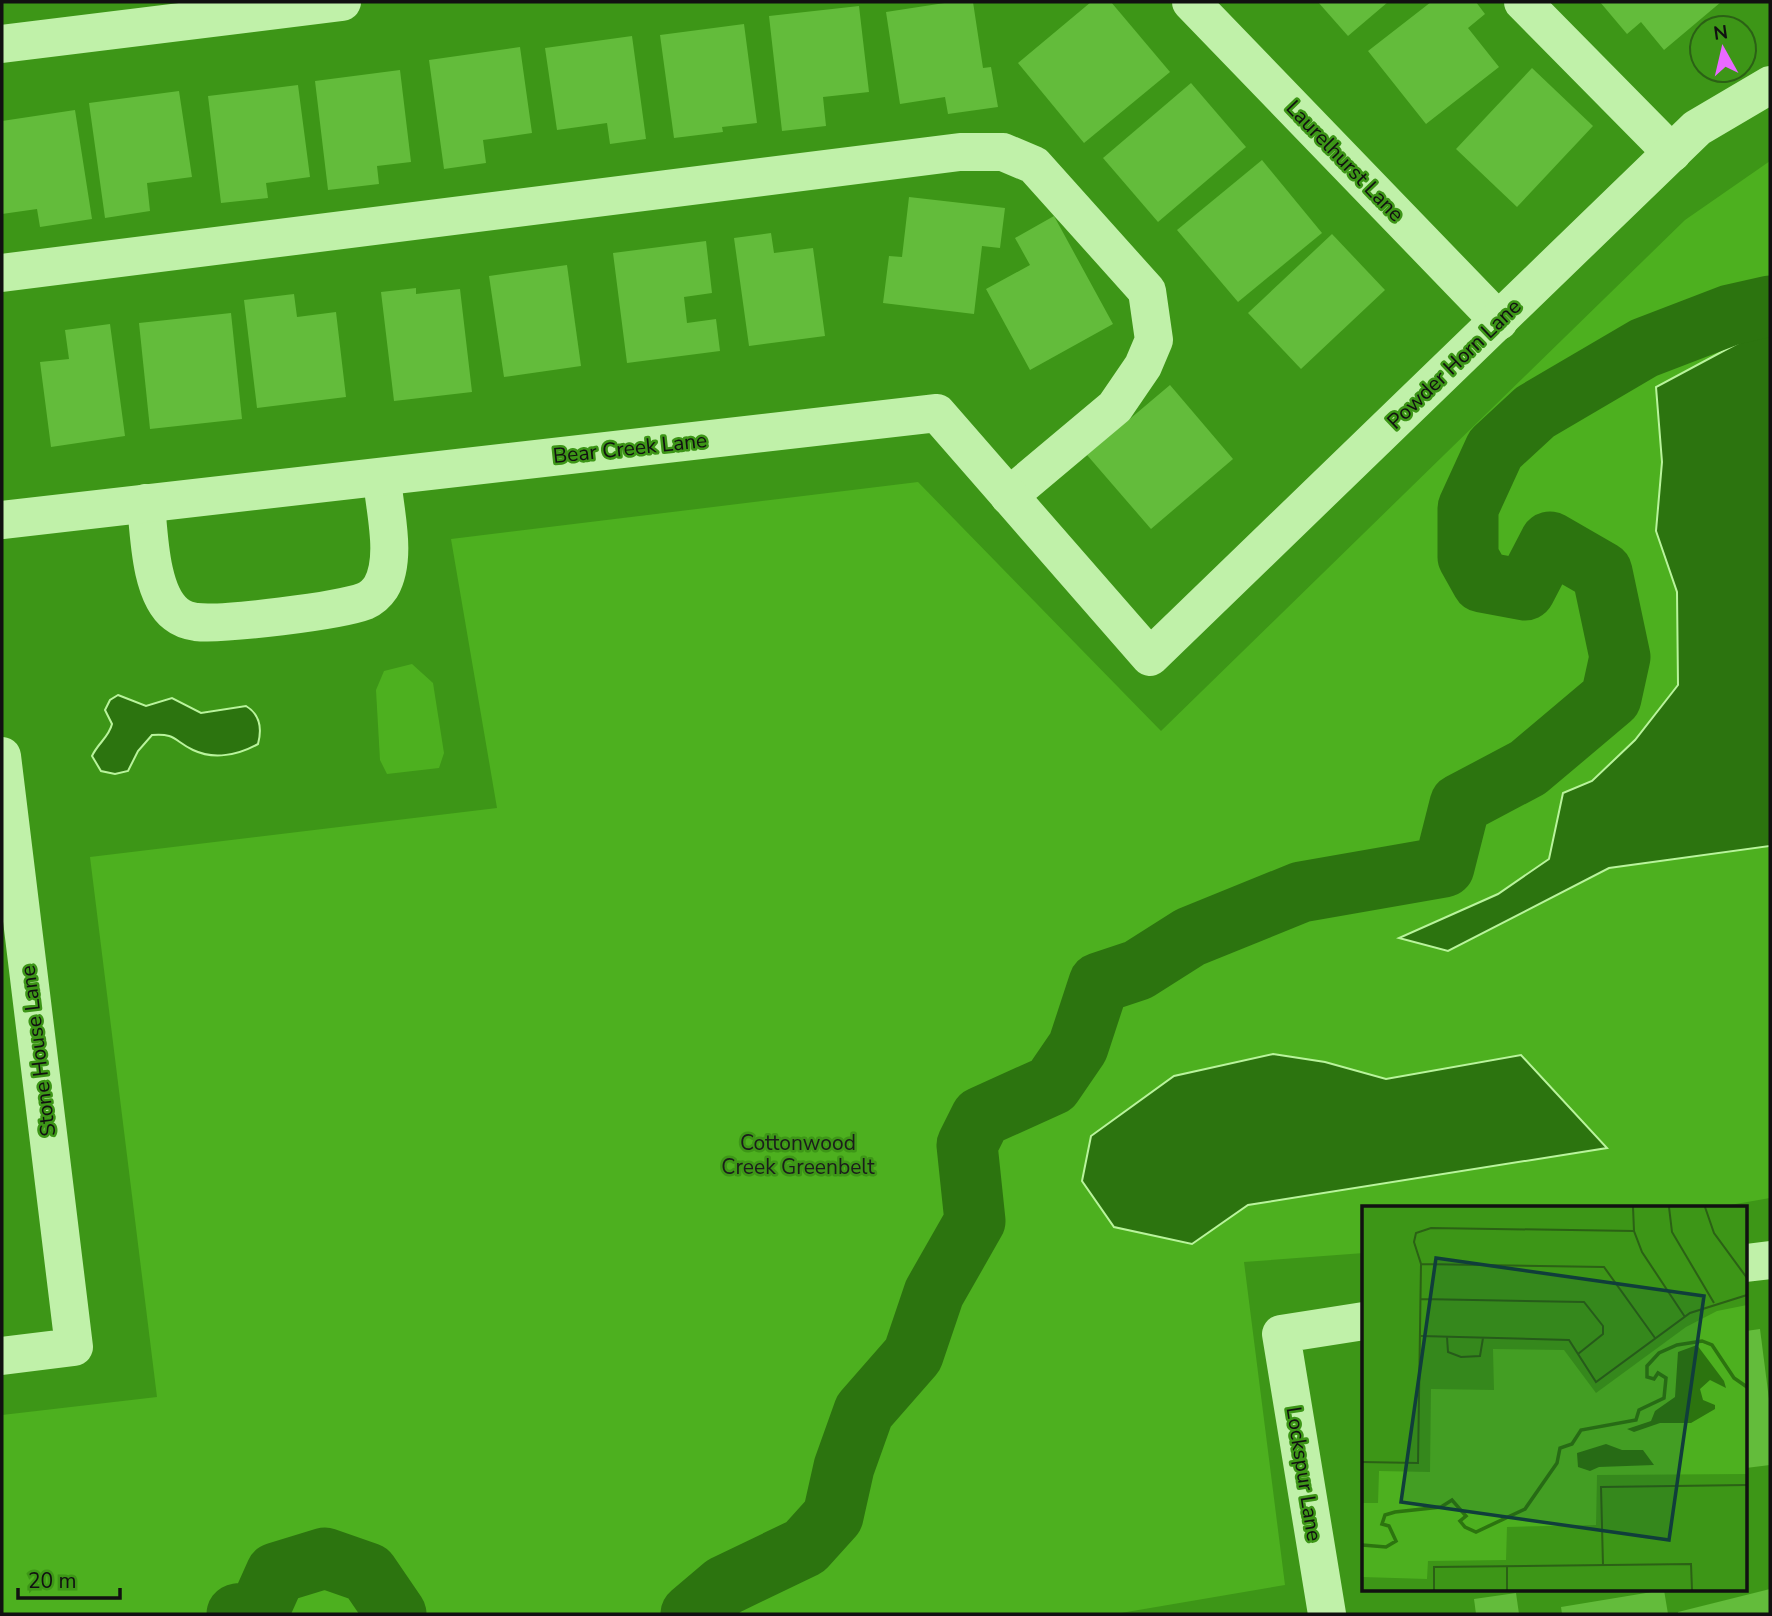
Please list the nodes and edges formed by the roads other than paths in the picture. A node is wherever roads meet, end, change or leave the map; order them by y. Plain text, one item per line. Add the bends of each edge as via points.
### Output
1 (342, 2) edge
2 (1191, 2) edge
3 (1523, 2) edge
4 (2, 44) edge
5 (1770, 85) edge
6 (1672, 153) junction
7 (2, 273) edge
8 (1499, 321) junction
9 (382, 477) junction
10 (1010, 496) junction
11 (146, 503) junction
12 (2, 520) edge
13 (1150, 657) joint
14 (2, 756) edge
15 (1770, 1260) edge
16 (1748, 1263) edge
17 (1362, 1321) edge
18 (2, 1356) edge
19 (1327, 1614) edge

1 - 4 street
2 - 8 street, Laurelhurst Lane
3 - 6 street
5 - 6 street, Powder Horn Lane via 1697,128
6 - 8 street, Powder Horn Lane
7 - 10 street via 960,152 1003,152 1034,164 1147,291 1154,340 1143,366 1115,407
8 - 13 street, Powder Horn Lane
9 - 10 street, Bear Creek Lane via 937,413
9 - 11 street, Bear Creek Lane
9 - 11 street via 388,569 376,595 334,608 263,617 202,622 177,615 164,602 158,584
10 - 13 street, Bear Creek Lane
11 - 12 street, Bear Creek Lane
14 - 18 street, Stone House Lane via 74,1347
15 - 16 street
17 - 19 street, Lockspur Lane via 1281,1334

